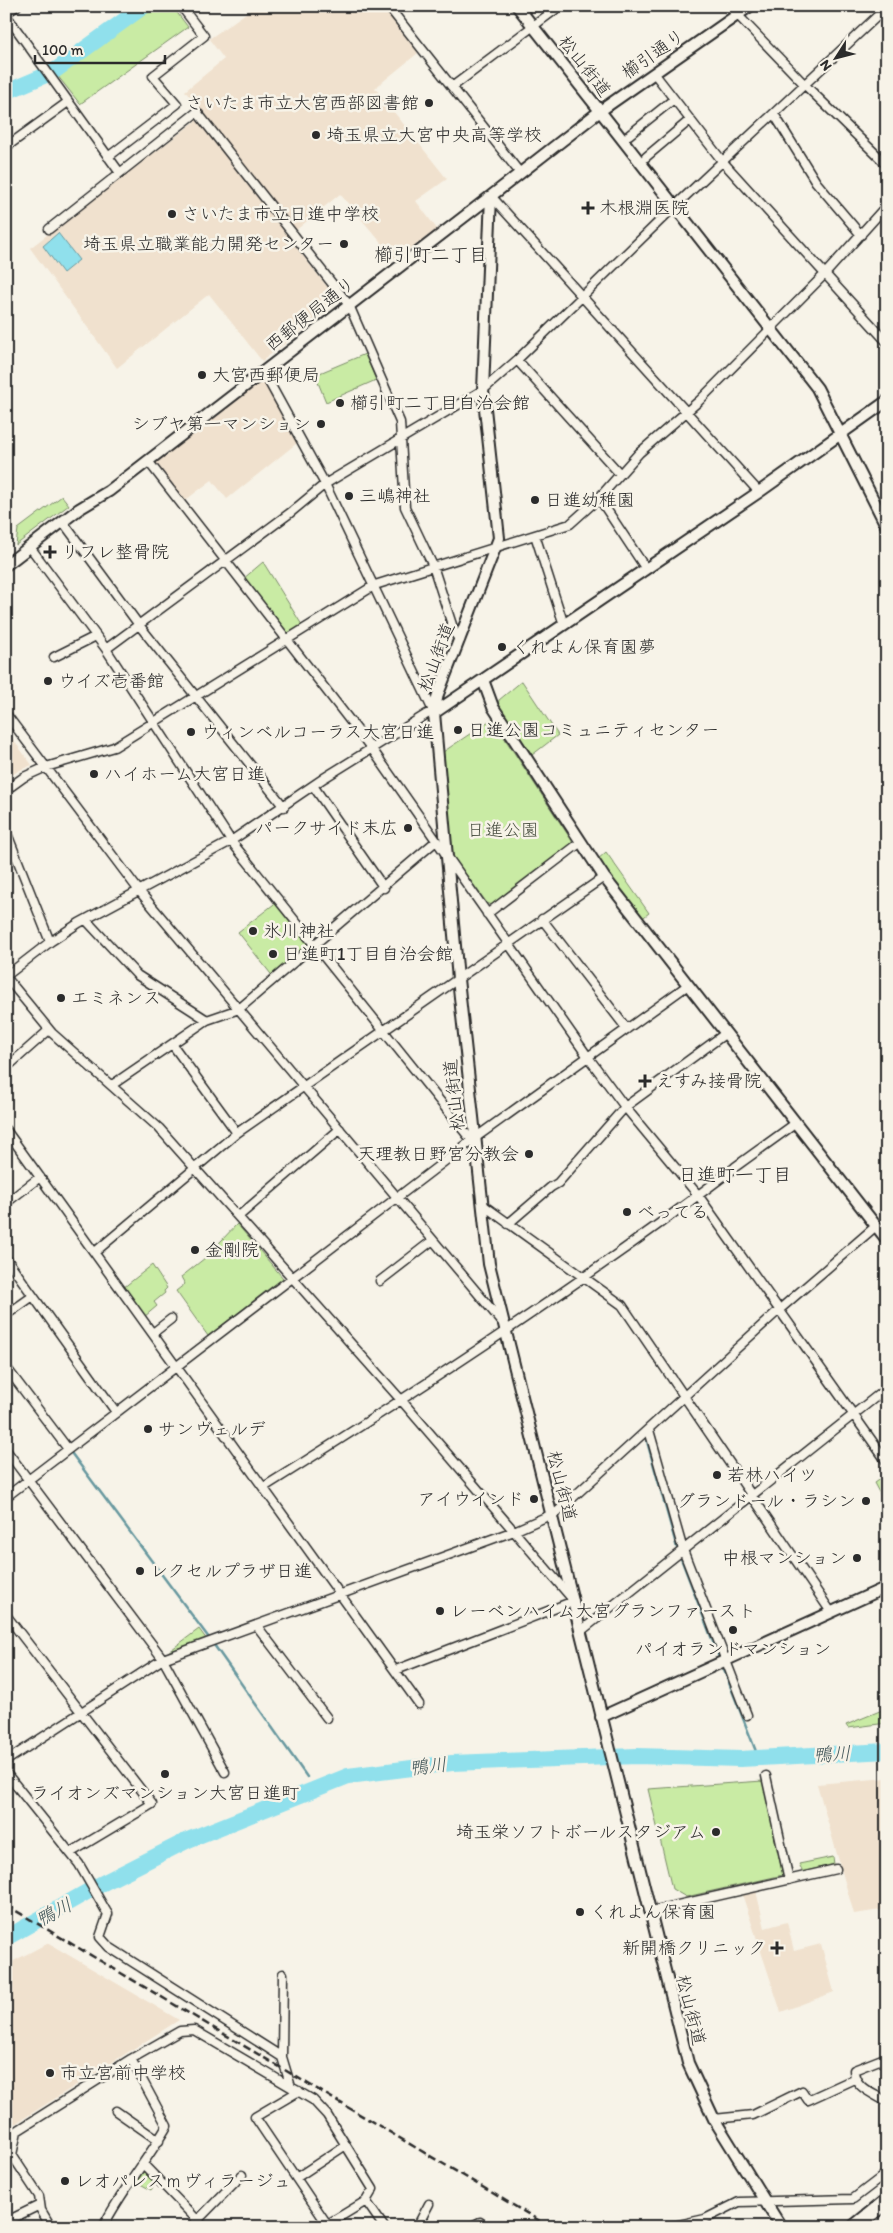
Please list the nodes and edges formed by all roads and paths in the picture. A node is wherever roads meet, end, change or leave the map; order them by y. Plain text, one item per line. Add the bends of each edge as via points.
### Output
1 (17, 6) edge
2 (182, 6) edge
3 (388, 6) edge
4 (517, 6) edge
5 (560, 6) edge
6 (729, 6) edge
7 (750, 6) edge
8 (887, 7) edge
9 (6, 14) edge
10 (737, 15) junction
11 (533, 26) junction
12 (654, 74) junction
13 (804, 85) junction
14 (452, 87) junction
15 (674, 99) junction
16 (68, 102) junction
17 (600, 111) junction
18 (774, 114) junction
19 (690, 120) junction
20 (629, 135) dead end
21 (6, 147) edge
22 (108, 157) junction
23 (646, 157) dead end
24 (723, 162) junction
25 (887, 165) edge
26 (120, 173) junction
27 (520, 173) junction
28 (491, 196) junction
29 (887, 205) edge
30 (675, 206) junction
31 (49, 229) dead end
32 (861, 235) junction
33 (825, 274) junction
34 (583, 296) junction
35 (349, 304) junction
36 (771, 328) junction
37 (887, 342) edge
38 (517, 360) junction
39 (263, 372) junction
40 (483, 390) junction
41 (887, 401) edge
42 (687, 412) junction
43 (839, 436) junction
44 (402, 437) junction
45 (148, 461) junction
46 (620, 474) junction
47 (325, 484) junction
48 (759, 492) junction
49 (599, 498) junction
50 (62, 522) junction
51 (887, 527) edge
52 (536, 535) junction
53 (497, 546) junction
54 (30, 547) junction
55 (225, 561) junction
56 (6, 565) edge
57 (433, 566) junction
58 (646, 569) junction
59 (375, 585) junction
60 (139, 625) junction
61 (564, 625) junction
62 (96, 636) junction
63 (285, 639) junction
64 (460, 640) junction
65 (106, 649) junction
66 (54, 657) dead end
67 (483, 680) junction
68 (196, 696) junction
69 (434, 713) junction
70 (6, 714) edge
71 (155, 722) junction
72 (372, 749) junction
73 (46, 768) junction
74 (314, 787) junction
75 (6, 790) edge
76 (284, 807) junction
77 (6, 832) edge
78 (231, 841) junction
79 (436, 841) junction
80 (581, 842) junction
81 (447, 856) junction
82 (604, 877) junction
83 (384, 888) junction
84 (140, 892) junction
85 (487, 914) junction
86 (542, 919) junction
87 (86, 920) junction
88 (50, 942) junction
89 (508, 944) junction
90 (315, 946) junction
91 (6, 977) edge
92 (458, 979) junction
93 (688, 985) junction
94 (239, 1009) junction
95 (207, 1020) junction
96 (627, 1029) junction
97 (50, 1030) junction
98 (383, 1031) junction
99 (726, 1033) junction
100 (172, 1044) junction
101 (588, 1057) junction
102 (6, 1068) edge
103 (112, 1085) junction
104 (305, 1088) junction
105 (625, 1107) junction
106 (796, 1123) junction
107 (340, 1129) junction
108 (6, 1130) edge
109 (237, 1133) junction
110 (476, 1138) junction
111 (194, 1167) junction
112 (40, 1177) junction
113 (698, 1196) junction
114 (397, 1198) junction
115 (6, 1203) edge
116 (482, 1205) junction
117 (239, 1216) junction
118 (508, 1224) junction
119 (876, 1226) junction
120 (433, 1240) junction
121 (887, 1240) edge
122 (94, 1252) junction
123 (6, 1258) edge
124 (583, 1277) junction
125 (292, 1278) junction
126 (380, 1281) dead end
127 (33, 1296) junction
128 (780, 1309) junction
129 (6, 1315) edge
130 (171, 1319) dead end
131 (503, 1326) junction
132 (153, 1333) junction
133 (177, 1366) junction
134 (6, 1368) edge
135 (887, 1388) edge
136 (684, 1397) junction
137 (402, 1401) junction
138 (116, 1412) junction
139 (853, 1414) junction
140 (650, 1430) junction
141 (68, 1449) junction
142 (6, 1450) edge
143 (887, 1462) edge
144 (29, 1479) junction
145 (264, 1487) junction
146 (752, 1495) junction
147 (6, 1497) edge
148 (552, 1514) junction
149 (514, 1531) junction
150 (683, 1550) junction
151 (887, 1587) edge
152 (341, 1596) junction
153 (574, 1601) junction
154 (831, 1612) junction
155 (6, 1615) edge
156 (257, 1626) junction
157 (581, 1631) junction
158 (163, 1659) junction
159 (725, 1660) junction
160 (396, 1670) junction
161 (419, 1704) dead end
162 (81, 1712) junction
163 (747, 1715) dead end
164 (601, 1717) junction
165 (327, 1718) dead end
166 (6, 1761) edge
167 (225, 1772) dead end
168 (6, 1773) edge
169 (766, 1776) dead end
170 (70, 1853) junction
171 (836, 1869) dead end
172 (789, 1880) junction
173 (651, 1912) junction
174 (283, 1974) dead end
175 (282, 2057) junction
176 (887, 2057) edge
177 (131, 2059) junction
178 (854, 2079) junction
179 (291, 2087) junction
180 (299, 2091) junction
181 (887, 2102) edge
182 (116, 2110) dead end
183 (714, 2119) junction
184 (159, 2141) junction
185 (346, 2145) junction
186 (143, 2164) junction
187 (887, 2173) edge
188 (242, 2175) dead end
189 (296, 2178) junction
190 (366, 2201) junction
191 (887, 2201) edge
192 (766, 2202) junction
193 (40, 2204) junction
194 (429, 2204) dead end
195 (887, 2211) edge
196 (197, 2220) junction
197 (325, 2226) edge
198 (10, 2227) edge
199 (51, 2227) edge
200 (103, 2227) edge
201 (191, 2227) edge
202 (204, 2227) edge
203 (384, 2227) edge
204 (414, 2227) edge
205 (470, 2227) edge
206 (486, 2227) edge
207 (669, 2227) edge
208 (781, 2227) edge
209 (854, 2227) edge
210 (868, 2227) edge

1 - 9 street
2 - 22 street via 204,36 153,76 176,104
3 - 14 street
4 - 11 street, 松山街道
5 - 11 street
6 - 10 street
7 - 10 street, 櫛引通り
8 - 13 street
9 - 16 street
10 - 12 street, 櫛引通り
10 - 13 street
11 - 14 street
11 - 17 street, 松山街道
12 - 15 street
12 - 17 street, 櫛引通り
13 - 18 street
13 - 25 street
14 - 27 street
15 - 19 street
15 - 20 street
16 - 21 street
16 - 22 street
17 - 27 street, 松山街道
17 - 30 street
18 - 24 street
18 - 32 street via 816,182
19 - 23 street
19 - 24 street
22 - 26 street
24 - 30 street
24 - 33 street
26 - 31 street
26 - 35 street via 197,112
27 - 28 street, 松山街道
28 - 34 street
28 - 35 street, 西郵便局通り
28 - 40 street, 松山街道
29 - 32 street
30 - 34 street
30 - 36 street
32 - 33 street
33 - 36 street
33 - 37 street
34 - 38 street
34 - 42 street
35 - 39 street, 西郵便局通り
35 - 44 street via 400,422
36 - 42 street
36 - 43 street via 817,388
38 - 40 street
38 - 46 street
39 - 45 street, 西郵便局通り
39 - 47 street
40 - 44 street
40 - 53 street, 松山街道 via 499,530
41 - 43 street
42 - 46 street via 639,453
42 - 48 street
43 - 48 street
43 - 51 street
44 - 47 street
44 - 57 street via 405,507
45 - 50 street, 西郵便局通り
45 - 55 street
46 - 49 street
47 - 55 street
47 - 59 street
48 - 58 street
49 - 52 street via 570,524
49 - 58 street
50 - 54 street, 西郵便局通り
50 - 60 street
52 - 53 street
52 - 61 street
53 - 57 street
53 - 64 street, 松山街道
54 - 56 street, 西郵便局通り
54 - 62 street
55 - 60 street
55 - 63 street
57 - 59 street
57 - 64 street via 455,634
58 - 61 street
59 - 63 street
59 - 69 street
60 - 65 street
60 - 68 street
61 - 67 street
62 - 65 street
62 - 66 street
63 - 68 street
63 - 72 street
64 - 69 street, 松山街道 via 438,694
65 - 71 street
67 - 69 street
67 - 80 street via 494,707
68 - 71 street
68 - 76 street
69 - 72 street via 427,714
69 - 81 street, 松山街道
70 - 73 street
71 - 73 street via 114,747
71 - 78 street
72 - 74 street
72 - 79 street
73 - 75 street via 24,777
73 - 84 street
74 - 76 street
74 - 83 street
76 - 78 street
77 - 88 street
78 - 84 street
78 - 90 street
79 - 81 street
79 - 83 street
80 - 82 street
80 - 85 street
81 - 85 street
81 - 92 street, 松山街道
82 - 86 street
82 - 93 street
83 - 90 street
84 - 87 street
84 - 94 street
85 - 89 street
86 - 89 street
86 - 96 street
87 - 88 street
87 - 95 street via 137,975
88 - 91 street
89 - 92 street
89 - 101 street
90 - 94 street
90 - 98 street
91 - 97 street
92 - 98 street
92 - 110 street, 松山街道
93 - 96 street
93 - 99 street
94 - 95 street
94 - 104 street
95 - 100 street
96 - 101 street
97 - 102 street
97 - 103 street
98 - 104 street
98 - 110 street via 468,1136
99 - 105 street
99 - 106 street
100 - 103 street
100 - 109 street
101 - 105 street
101 - 110 street
103 - 111 street via 160,1128
104 - 107 street
104 - 109 street
105 - 113 street
105 - 118 street via 558,1183
106 - 113 street
106 - 119 street
107 - 114 street
107 - 117 street
108 - 112 street
109 - 111 street
110 - 114 street
110 - 116 street, 松山街道
111 - 117 street
111 - 122 street
112 - 115 street
112 - 122 street
113 - 124 street
113 - 128 street
114 - 120 street
114 - 125 street
116 - 118 street
116 - 131 street, 松山街道 via 489,1264
117 - 125 street
118 - 124 street
119 - 121 street
119 - 128 street
120 - 126 street
120 - 131 street
122 - 132 street
123 - 127 street
124 - 131 street
124 - 136 street via 622,1305
125 - 133 street
125 - 137 street
127 - 129 street
127 - 138 street
128 - 136 street
128 - 139 street
130 - 132 street
131 - 137 street
131 - 148 street, 松山街道
132 - 133 street
133 - 138 street
133 - 145 street
134 - 141 street
135 - 139 street
136 - 140 street
136 - 146 street
137 - 145 street
137 - 149 street
138 - 141 street
139 - 143 street
139 - 146 street
140 - 148 street
140 - 150 street
141 - 144 street
142 - 144 street
144 - 147 street
144 - 158 street
145 - 152 street
146 - 150 street
146 - 154 street
148 - 149 street
148 - 153 street, 松山街道
149 - 152 street
149 - 153 street
150 - 157 street
150 - 159 street
151 - 154 street
152 - 156 street
152 - 160 street
153 - 157 street, 松山街道
153 - 160 street
154 - 159 street
155 - 162 street
156 - 158 street
156 - 165 street
157 - 164 street, 松山街道
158 - 162 street
158 - 167 street
159 - 163 street
159 - 164 street
160 - 161 street
162 - 166 street
162 - 170 street via 152,1804
164 - 173 street, 松山街道
168 - 170 street
169 - 172 street
170 - 175 street via 108,1914 100,1937 109,1946
171 - 172 street
172 - 173 street
173 - 183 street, 松山街道 via 688,2063
174 - 175 street
175 - 179 street
176 - 178 street via 854,2070
177 - 179 street via 180,2031 194,2030
177 - 184 street via 167,2126
177 - 193 street via 17,2131 12,2155 39,2196
178 - 181 street
178 - 183 street via 808,2100 802,2091 753,2114
179 - 180 street
180 - 185 street via 327,2115
180 - 189 street via 255,2117
182 - 184 street
183 - 192 street, 松山街道
184 - 186 street
185 - 189 street
185 - 190 street via 373,2189
186 - 196 street
186 - 200 street via 119,2196
187 - 192 street via 853,2199
188 - 196 street
189 - 197 street
190 - 197 street
190 - 203 street
191 - 209 highway
192 - 207 street via 733,2203 705,2219
192 - 208 street, 松山街道
193 - 198 street via 7,2221
193 - 199 street
194 - 204 street
195 - 210 highway
196 - 201 street
196 - 202 street
205 - 206 street via 480,2222

